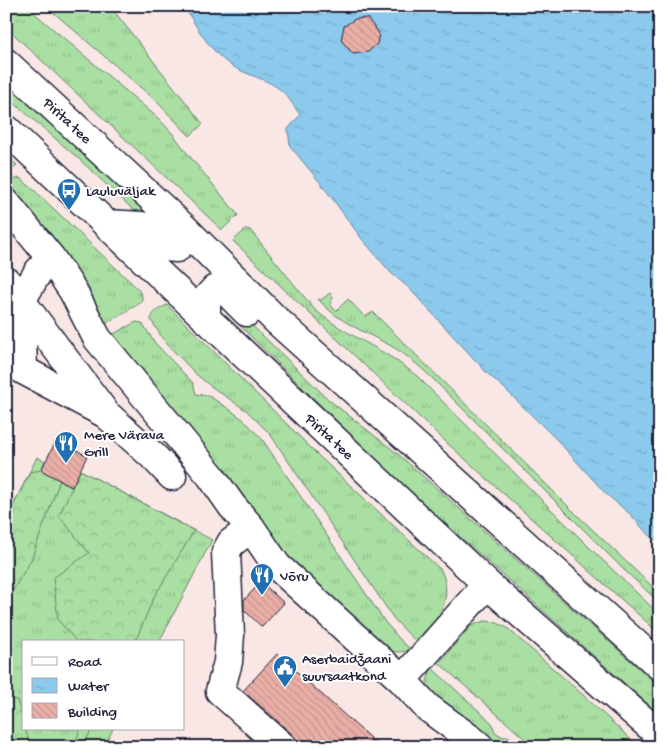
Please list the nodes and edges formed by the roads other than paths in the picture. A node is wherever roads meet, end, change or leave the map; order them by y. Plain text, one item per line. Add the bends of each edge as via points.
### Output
1 (6, 63) edge
2 (6, 129) edge
3 (6, 203) edge
4 (106, 224) junction
5 (184, 228) junction
6 (51, 258) junction
7 (14, 291) edge
8 (206, 319) junction
9 (275, 319) junction
10 (15, 363) edge
11 (106, 414) junction
12 (172, 476) dead end
13 (250, 528) junction
14 (487, 584) junction
15 (660, 666) edge
16 (402, 680) junction
17 (660, 735) edge
18 (283, 747) edge
19 (480, 747) edge

1 - 5 main road, Pirita tee
2 - 4 main road, Pirita tee
3 - 6 main road
4 - 5 main road via 142,226 165,247 177,248 183,242
4 - 8 main road, Pirita tee
5 - 9 main road, Pirita tee
6 - 7 main road
6 - 13 main road via 73,291 97,338 212,476
7 - 10 main road
7 - 11 main road
8 - 9 main road via 206,299 214,290 224,289 248,312
8 - 14 main road, Pirita tee
9 - 15 main road, Pirita tee
10 - 11 main road
11 - 12 main road
13 - 16 main road via 277,566
13 - 18 main road via 231,543 226,552 230,635 228,662 220,691
14 - 16 main road
14 - 17 main road, Pirita tee
16 - 19 main road via 427,708

